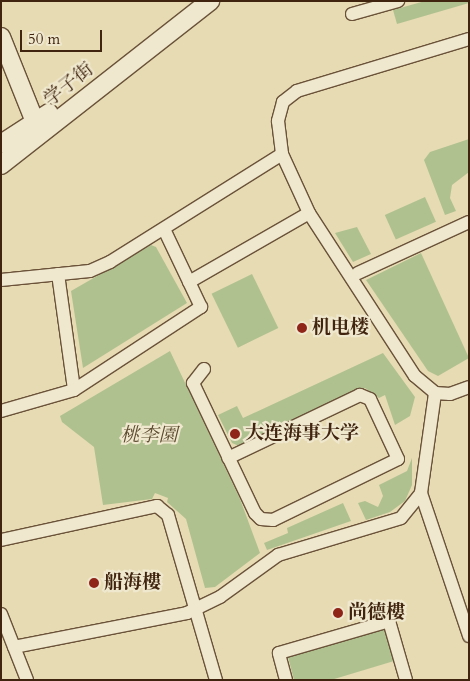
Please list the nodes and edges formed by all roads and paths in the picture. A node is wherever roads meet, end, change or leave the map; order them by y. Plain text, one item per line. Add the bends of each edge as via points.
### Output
1 (192, 1) edge
2 (210, 1) edge
3 (398, 1) edge
4 (352, 14) dead end
5 (1, 37) edge
6 (469, 39) edge
7 (38, 129) junction
8 (21, 143) junction
9 (1, 145) edge
10 (282, 154) junction
11 (1, 161) edge
12 (1, 165) edge
13 (309, 213) junction
14 (469, 222) edge
15 (164, 229) junction
16 (358, 273) dead end
17 (58, 274) junction
18 (1, 280) edge
19 (189, 282) junction
20 (204, 370) dead end
21 (469, 387) edge
22 (74, 390) junction
23 (435, 393) junction
24 (1, 411) edge
25 (228, 458) junction
26 (421, 493) junction
27 (1, 540) edge
28 (196, 609) junction
29 (1, 614) edge
30 (469, 636) edge
31 (14, 646) junction
32 (27, 680) edge
33 (216, 680) edge
34 (286, 680) edge
35 (406, 680) edge

1 - 7 main road, 学子街
2 - 7 main road, 学子街
3 - 4 street
5 - 7 main road
6 - 10 street via 292,93 283,102 278,121
7 - 8 main road, 学子街
8 - 9 main road
8 - 11 main road
8 - 12 main road, 学子街
10 - 13 street
10 - 15 street
13 - 19 street
13 - 23 street via 415,376
14 - 16 street
15 - 17 street via 97,268
15 - 19 street
17 - 18 street
17 - 22 street
19 - 22 street via 201,307
20 - 25 street via 193,384
21 - 23 street via 450,394
22 - 24 street
23 - 26 street
25 - 25 street via 255,513 267,520 398,459 370,399 360,395
26 - 28 street via 401,518 278,555 220,597
26 - 30 street
27 - 28 street via 157,506 168,515
28 - 31 street
28 - 33 street
29 - 31 street
31 - 32 street
34 - 35 street via 279,653 389,621

